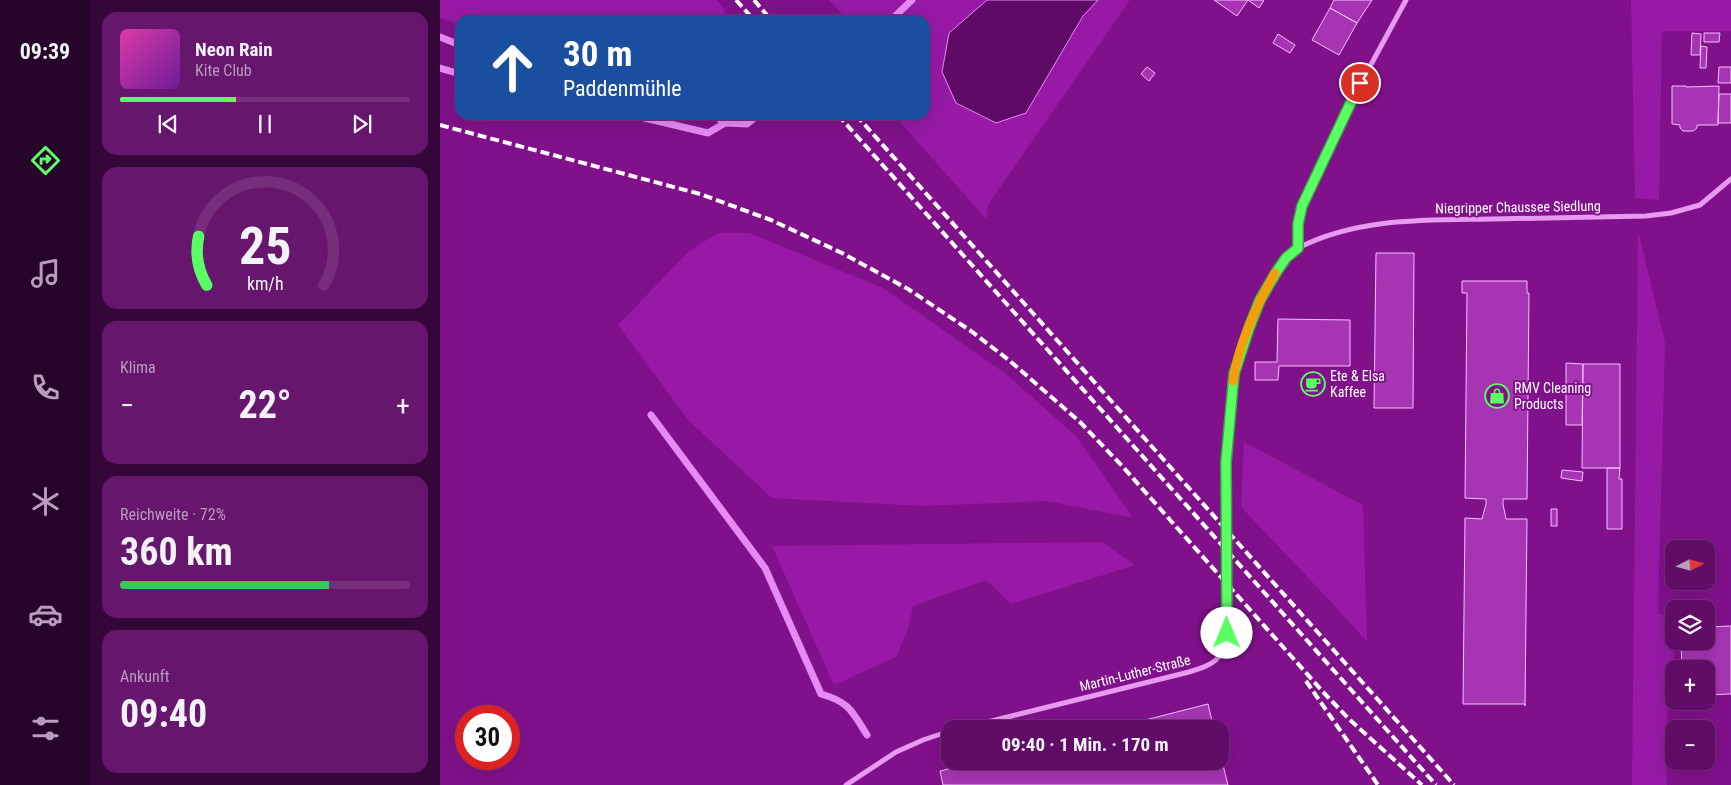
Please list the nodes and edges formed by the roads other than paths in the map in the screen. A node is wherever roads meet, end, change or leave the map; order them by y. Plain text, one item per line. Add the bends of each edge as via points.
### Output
1 (1406, 0) edge
2 (1731, 179) edge
3 (1298, 248) junction
4 (994, 720) edge
5 (941, 734) edge
6 (846, 785) edge

1 - 3 street via 1360,83 1302,206
2 - 3 street, Niegripper Chaussee Siedlung via 1700,205 1671,214 1387,223 1338,232
3 - 4 street, Martin-Luther-Straße via 1286,258 1260,300 1234,374 1226,462 1227,633 1220,658 1189,672
5 - 6 street via 896,752

